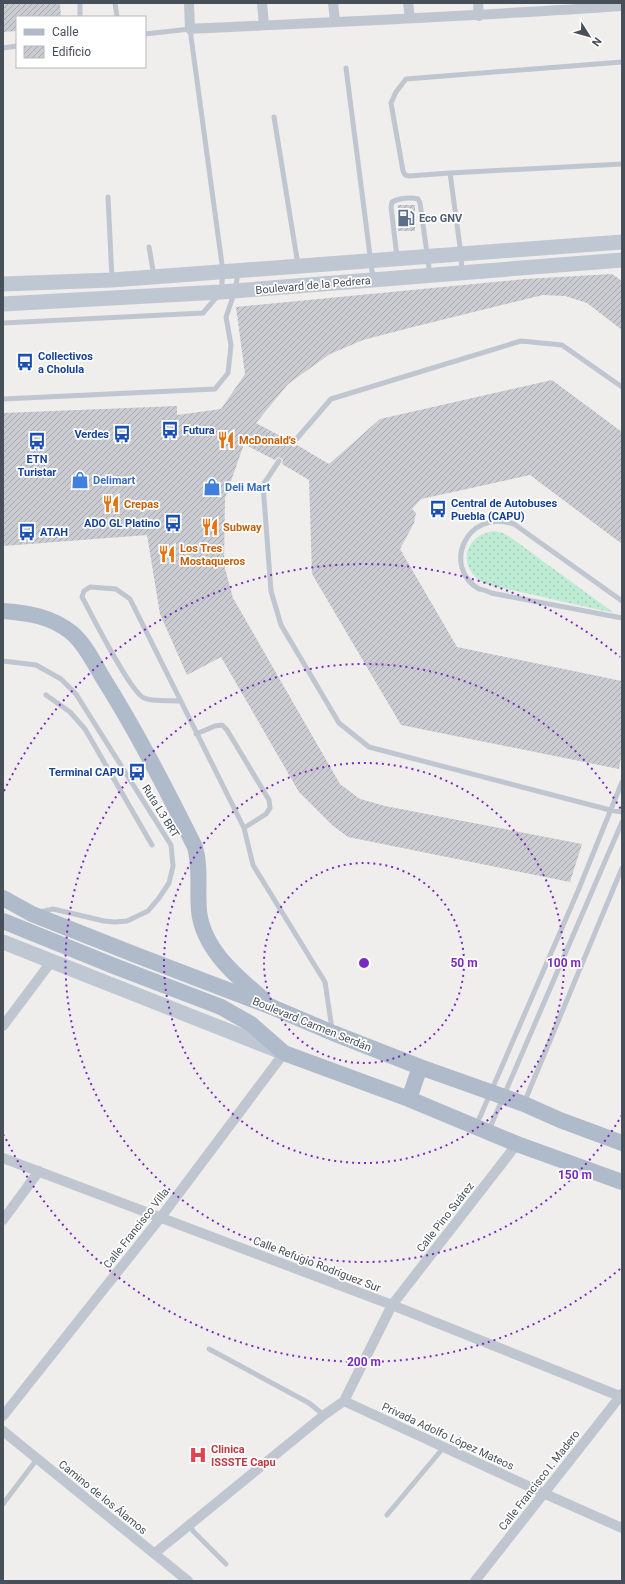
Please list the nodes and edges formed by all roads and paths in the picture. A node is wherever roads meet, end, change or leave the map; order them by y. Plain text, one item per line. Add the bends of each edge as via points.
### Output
1 (80, 3) edge
2 (115, 3) edge
3 (189, 3) edge
4 (262, 3) edge
5 (333, 3) edge
6 (408, 3) edge
7 (478, 3) edge
8 (617, 5) edge
9 (544, 7) edge
10 (80, 16) edge
11 (117, 16) edge
12 (480, 16) junction
13 (410, 18) junction
14 (335, 21) junction
15 (264, 25) junction
16 (190, 29) junction
17 (146, 34) edge
18 (16, 46) edge
19 (3, 48) edge
20 (622, 62) edge
21 (346, 68) dead end
22 (274, 117) dead end
23 (622, 164) edge
24 (450, 173) junction
25 (108, 197) dead end
26 (622, 242) edge
27 (149, 247) dead end
28 (461, 254) junction
29 (428, 256) junction
30 (398, 258) junction
31 (370, 260) junction
32 (622, 260) edge
33 (298, 266) junction
34 (239, 270) junction
35 (223, 272) junction
36 (462, 273) junction
37 (430, 276) junction
38 (154, 277) junction
39 (112, 280) junction
40 (373, 280) junction
41 (3, 284) edge
42 (228, 292) junction
43 (3, 304) edge
44 (3, 323) edge
45 (622, 387) edge
46 (3, 399) edge
47 (293, 443) dead end
48 (279, 462) dead end
49 (622, 601) edge
50 (3, 611) edge
51 (622, 618) edge
52 (3, 662) edge
53 (46, 695) dead end
54 (181, 701) junction
55 (196, 734) junction
56 (622, 782) edge
57 (610, 810) junction
58 (622, 812) edge
59 (622, 822) edge
60 (244, 828) junction
61 (152, 844) dead end
62 (622, 868) edge
63 (4, 899) edge
64 (32, 914) junction
65 (3, 921) edge
66 (3, 942) edge
67 (51, 962) junction
68 (272, 1007) junction
69 (3, 1026) edge
70 (333, 1033) junction
71 (284, 1053) junction
72 (420, 1067) junction
73 (497, 1094) junction
74 (408, 1099) junction
75 (524, 1104) junction
76 (482, 1130) junction
77 (622, 1143) edge
78 (517, 1144) junction
79 (3, 1158) edge
80 (39, 1171) junction
81 (622, 1182) edge
82 (161, 1217) junction
83 (3, 1220) edge
84 (392, 1305) junction
85 (209, 1349) dead end
86 (622, 1396) edge
87 (344, 1401) junction
88 (324, 1415) junction
89 (3, 1416) edge
90 (3, 1431) edge
91 (444, 1447) junction
92 (37, 1459) junction
93 (543, 1493) junction
94 (5, 1498) edge
95 (3, 1504) edge
96 (386, 1515) dead end
97 (190, 1525) junction
98 (622, 1528) edge
99 (155, 1553) junction
100 (226, 1564) dead end
101 (188, 1581) edge
102 (475, 1581) edge

1 - 10 lane
2 - 11 lane
3 - 16 street
4 - 15 street
5 - 14 street
6 - 13 street
7 - 12 street
8 - 9 street
9 - 12 street
12 - 13 street
13 - 14 street
14 - 15 street
15 - 16 street
16 - 17 lane
16 - 35 lane
18 - 19 lane
20 - 24 lane via 406,79 391,103 403,171 409,176
21 - 31 lane
22 - 33 lane
23 - 24 lane
24 - 28 lane
25 - 39 lane
26 - 28 street, Boulevard de la Pedrera
27 - 38 lane
28 - 29 street, Boulevard de la Pedrera
28 - 36 lane
29 - 30 street, Boulevard de la Pedrera
29 - 30 lane via 420,203 414,198 392,202
29 - 37 lane
30 - 31 street, Boulevard de la Pedrera
31 - 33 street, Boulevard de la Pedrera
31 - 40 lane
32 - 36 street, Boulevard de la Pedrera
33 - 34 street, Boulevard de la Pedrera
34 - 35 street, Boulevard de la Pedrera
34 - 42 lane
35 - 38 street, Boulevard de la Pedrera
35 - 42 lane
36 - 37 street, Boulevard de la Pedrera
37 - 40 street, Boulevard de la Pedrera
38 - 39 street, Boulevard de la Pedrera
39 - 41 street, Boulevard de la Pedrera
40 - 42 street, Boulevard de la Pedrera
42 - 43 street, Boulevard de la Pedrera
42 - 44 lane via 203,313
42 - 46 lane via 226,317 231,345 228,373 215,389
45 - 47 lane via 562,345 520,341 331,399
48 - 57 lane via 263,485 272,591 281,626 339,723 368,747
49 - 51 lane via 514,524 503,520 493,520 478,526 468,535 462,547 464,572 479,588 491,593
50 - 68 main road via 28,613 46,618 78,639 151,760 195,847 199,872 199,911 208,940 230,969
52 - 64 lane, Ruta L3 BRT via 36,665 61,679 76,694 171,845 173,866 168,883 148,911 127,921 104,921 53,909
53 - 61 lane via 70,712 85,729
54 - 54 lane via 145,699 138,694 82,597 84,592 90,587 116,590 130,599
54 - 55 lane
55 - 60 lane
55 - 60 lane via 222,725 228,730 269,800 270,808 266,814
56 - 57 lane
57 - 58 lane
57 - 73 lane
59 - 73 lane
60 - 70 lane via 253,865 325,982
62 - 75 lane
63 - 64 main road, Boulevard Carmen Serdán
64 - 68 main road, Boulevard Carmen Serdán
65 - 71 main road via 221,1007 251,1024
66 - 67 street
67 - 69 street
67 - 71 street
68 - 70 main road, Boulevard Carmen Serdán
70 - 72 main road, Boulevard Carmen Serdán
71 - 74 main road
71 - 82 street, Calle Francisco Villa
72 - 73 main road, Boulevard Carmen Serdán
72 - 74 main road
73 - 75 main road, Boulevard Carmen Serdán
73 - 76 lane
73 - 76 lane
74 - 76 main road
75 - 77 main road, Boulevard Carmen Serdán
76 - 78 main road
78 - 81 main road
78 - 84 street, Calle Pino Suárez
79 - 80 street, Calle Refugio Rodríguez Sur
80 - 82 street, Calle Refugio Rodríguez Sur
80 - 83 street
82 - 84 street, Calle Refugio Rodríguez Sur
82 - 89 street, Calle Francisco Villa
84 - 86 street, Calle Refugio Rodríguez Sur
84 - 87 street, Calle Pino Suárez
85 - 88 lane via 309,1404
86 - 93 street, Calle Francisco I. Madero
87 - 88 street
87 - 91 street, Privada Adolfo López Mateos
88 - 97 street
90 - 92 street, Camino de los Álamos
91 - 93 street, Privada Adolfo López Mateos
91 - 96 lane
92 - 94 lane
92 - 99 street, Camino de los Álamos
93 - 98 street, Privada Adolfo López Mateos
93 - 102 street, Calle Francisco I. Madero
94 - 95 lane
97 - 99 street
97 - 100 lane
99 - 101 street, Camino de los Álamos

